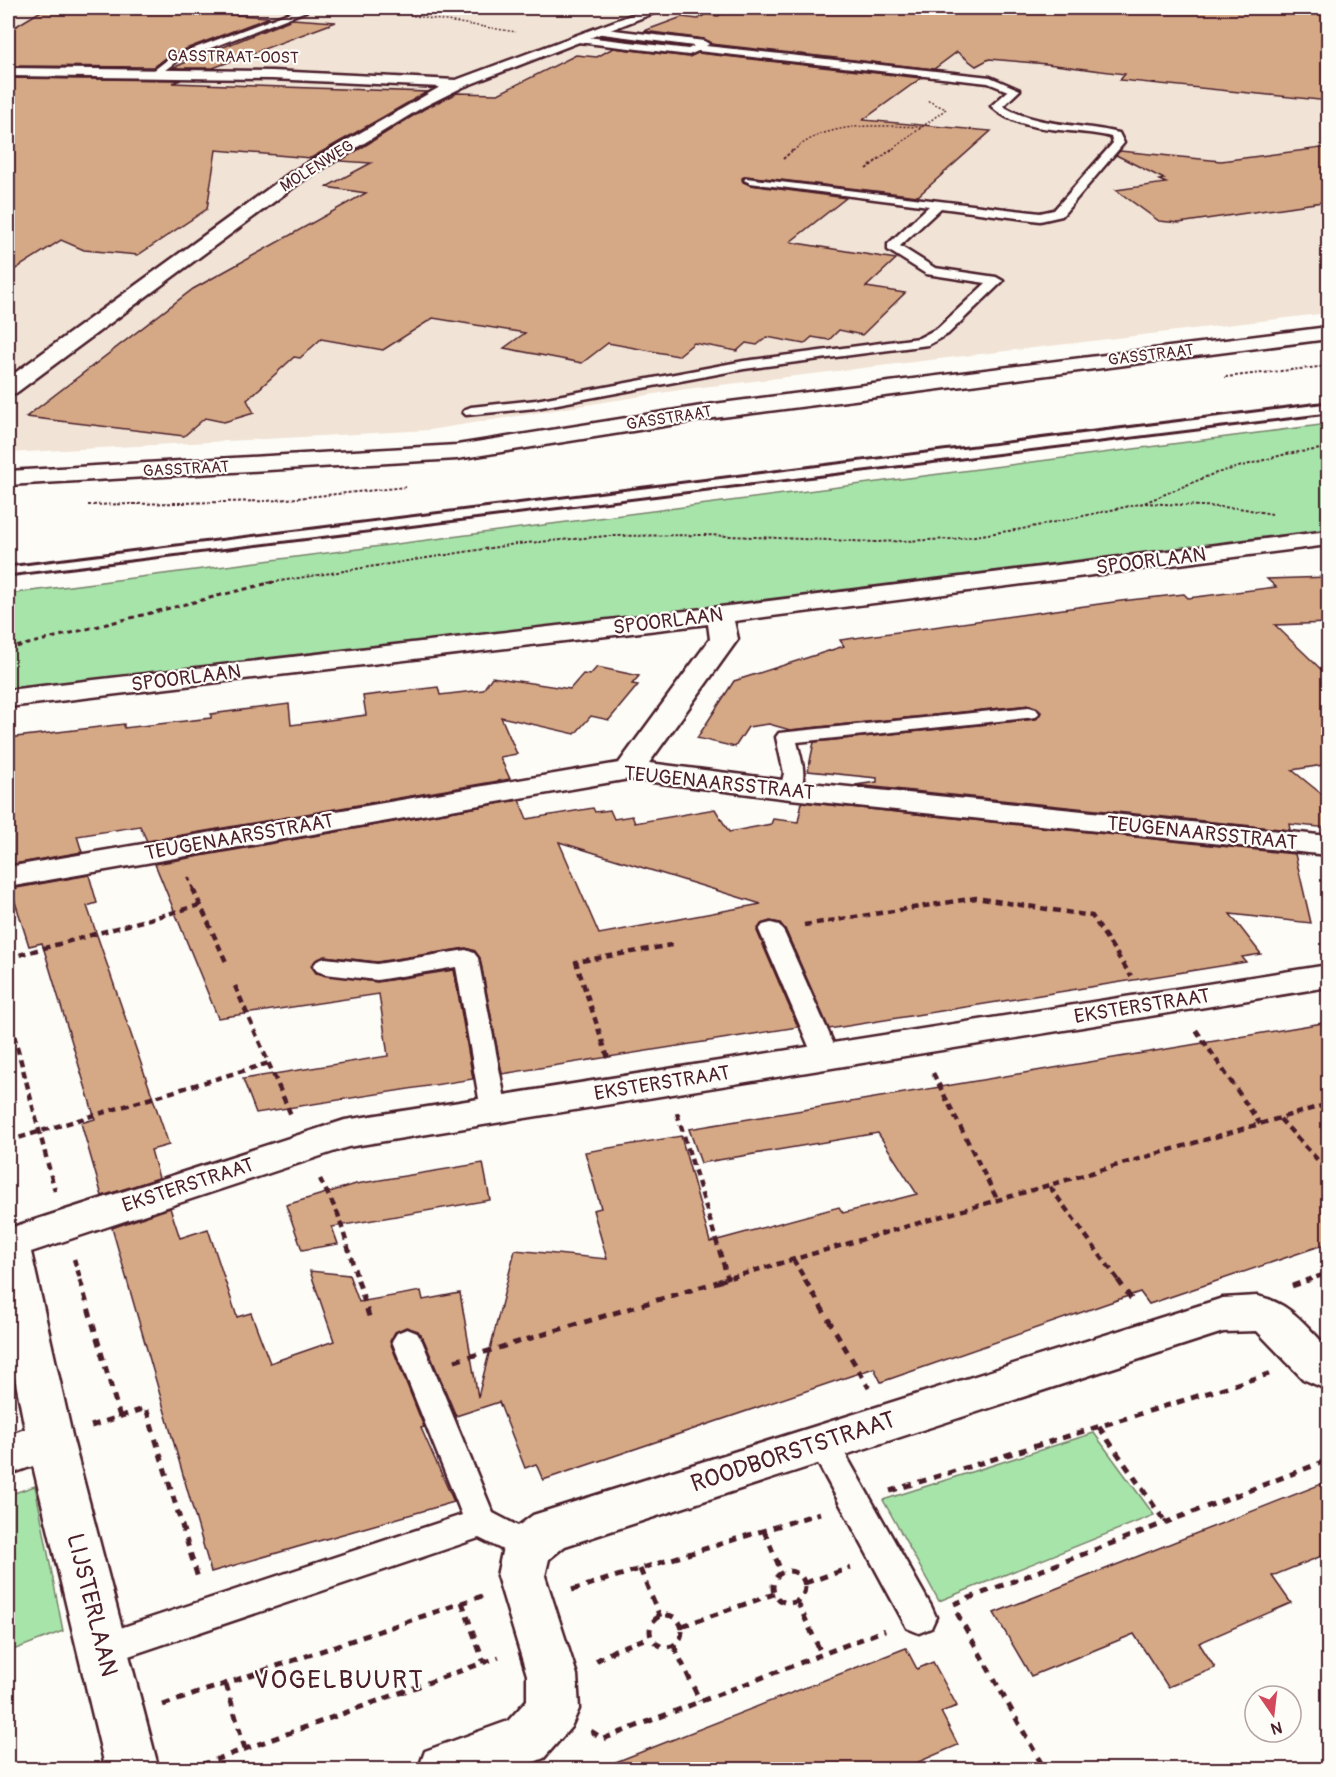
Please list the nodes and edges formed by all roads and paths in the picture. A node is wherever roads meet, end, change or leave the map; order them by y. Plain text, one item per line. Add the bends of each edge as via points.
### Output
1 (661, 8) edge
2 (302, 11) dead end
3 (409, 15) dead end
4 (598, 31) junction
5 (574, 40) junction
6 (695, 48) junction
7 (8, 72) edge
8 (154, 74) junction
9 (458, 84) junction
10 (919, 97) dead end
11 (923, 127) junction
12 (754, 181) joint
13 (837, 191) junction
14 (938, 204) junction
15 (1329, 318) edge
16 (1329, 333) edge
17 (8, 388) edge
18 (471, 412) dead end
19 (1329, 448) edge
20 (8, 461) edge
21 (8, 478) edge
22 (1144, 503) junction
23 (1280, 515) dead end
24 (1329, 538) edge
25 (720, 615) junction
26 (8, 649) edge
27 (8, 698) edge
28 (1029, 713) dead end
29 (629, 770) junction
30 (790, 790) junction
31 (1329, 846) edge
32 (175, 848) junction
33 (8, 877) edge
34 (200, 905) junction
35 (771, 930) joint
36 (677, 944) dead end
37 (8, 958) edge
38 (226, 964) dead end
39 (325, 966) dead end
40 (1329, 976) edge
41 (235, 986) dead end
42 (1163, 1002) junction
43 (917, 1042) junction
44 (826, 1056) junction
45 (269, 1063) junction
46 (667, 1082) junction
47 (619, 1090) junction
48 (1329, 1104) edge
49 (494, 1110) junction
50 (1280, 1118) junction
51 (1260, 1124) junction
52 (8, 1141) edge
53 (304, 1147) junction
54 (1329, 1171) edge
55 (1050, 1187) junction
56 (998, 1201) junction
57 (8, 1243) edge
58 (793, 1259) junction
59 (728, 1279) junction
60 (371, 1323) dead end
61 (1159, 1336) junction
62 (407, 1341) dead end
63 (1321, 1366) edge
64 (420, 1372) junction
65 (889, 1422) junction
66 (1099, 1427) junction
67 (50, 1440) junction
68 (824, 1443) junction
69 (8, 1455) edge
70 (856, 1502) junction
71 (481, 1523) junction
72 (1166, 1523) dead end
73 (764, 1531) junction
74 (885, 1555) junction
75 (640, 1569) junction
76 (782, 1573) junction
77 (805, 1583) junction
78 (774, 1594) junction
79 (797, 1601) junction
80 (462, 1602) junction
81 (953, 1605) dead end
82 (535, 1610) junction
83 (209, 1614) junction
84 (660, 1617) junction
85 (919, 1617) dead end
86 (682, 1626) junction
87 (650, 1637) junction
88 (674, 1646) junction
89 (102, 1648) junction
90 (822, 1654) dead end
91 (484, 1663) junction
92 (226, 1684) junction
93 (700, 1701) dead end
94 (121, 1720) junction
95 (245, 1749) junction
96 (133, 1770) edge
97 (187, 1770) edge
98 (444, 1770) edge
99 (1045, 1770) edge

1 - 4 street, MOLENWEG
2 - 8 lane via 174,59
3 - 5 path
4 - 5 street, MOLENWEG
4 - 6 lane via 704,44
5 - 6 lane via 688,52
5 - 9 street, MOLENWEG
6 - 14 lane via 990,80 1015,90 996,106 1020,120 1098,129 1115,135 1119,143 1058,213 1040,217
7 - 8 street, GASSTRAAT-OOST
8 - 9 street, GASSTRAAT-OOST via 279,75
9 - 17 street, MOLENWEG via 296,177
10 - 11 path via 946,109
11 - 12 path via 851,126 804,141
11 - 13 path
12 - 13 lane
13 - 14 lane
14 - 18 lane via 892,247 931,271 996,281 943,331 923,342 744,365 536,404
15 - 20 street, GASSTRAAT via 716,395 457,436
16 - 21 street, GASSTRAAT via 744,406 457,452
19 - 22 path via 1286,454 1214,474
22 - 23 path via 1239,508
22 - 26 path via 954,539 876,542 705,535 607,536 516,544 284,579
24 - 25 street, SPOORLAAN
25 - 27 street, SPOORLAAN
25 - 29 street via 724,639
28 - 30 lane via 786,737 794,773
29 - 30 street, TEUGENAARSSTRAAT
29 - 32 street, TEUGENAARSSTRAAT
30 - 31 street, TEUGENAARSSTRAAT
32 - 33 street, TEUGENAARSSTRAAT
32 - 34 path
34 - 37 path
34 - 38 path
35 - 42 path via 976,898 1092,916
35 - 44 lane
36 - 47 path via 576,962
39 - 49 lane via 377,972 466,958
40 - 42 street, EKSTERSTRAAT
41 - 45 path
42 - 43 street, EKSTERSTRAAT
42 - 51 path
43 - 44 street, EKSTERSTRAAT
43 - 56 path
44 - 46 street, EKSTERSTRAAT
45 - 52 path
45 - 53 path
46 - 47 street, EKSTERSTRAAT
46 - 59 path
47 - 49 street, EKSTERSTRAAT
48 - 50 path
49 - 53 street, EKSTERSTRAAT via 345,1134
50 - 51 path
50 - 54 path
51 - 55 path
53 - 57 street, EKSTERSTRAAT
53 - 60 path via 338,1214
55 - 56 path
55 - 61 path
56 - 58 path
57 - 67 street, LIJSTERLAAN
58 - 59 path
58 - 65 path
59 - 64 path
61 - 63 street, ROODBORSTSTRAAT via 1223,1315 1260,1314 1290,1333
61 - 65 street, ROODBORSTSTRAAT
62 - 64 lane
63 - 66 path
64 - 71 lane
65 - 68 street, ROODBORSTSTRAAT
66 - 70 path
66 - 72 path
67 - 69 street
67 - 83 path via 146,1408
67 - 89 street, LIJSTERLAAN
68 - 70 lane
68 - 82 street, ROODBORSTSTRAAT via 550,1530
70 - 73 path
70 - 74 lane
71 - 82 lane
71 - 83 lane
73 - 75 path
73 - 76 path
74 - 77 path
74 - 85 lane
75 - 82 path
75 - 84 path
76 - 77 path via 794,1572
76 - 78 path via 774,1580
77 - 79 path via 805,1594
78 - 79 path via 786,1603
78 - 86 path
79 - 90 path
80 - 82 path
80 - 91 path
80 - 92 path
81 - 99 path
82 - 87 path via 599,1660
82 - 91 path
82 - 98 street via 553,1709 525,1740
83 - 89 lane
84 - 86 path via 673,1616
84 - 87 path via 650,1627
86 - 88 path via 682,1638
87 - 88 path via 663,1647
88 - 93 path
89 - 94 street, LIJSTERLAAN
91 - 95 path
92 - 94 path
92 - 95 path
94 - 96 street, LIJSTERLAAN
95 - 97 path

